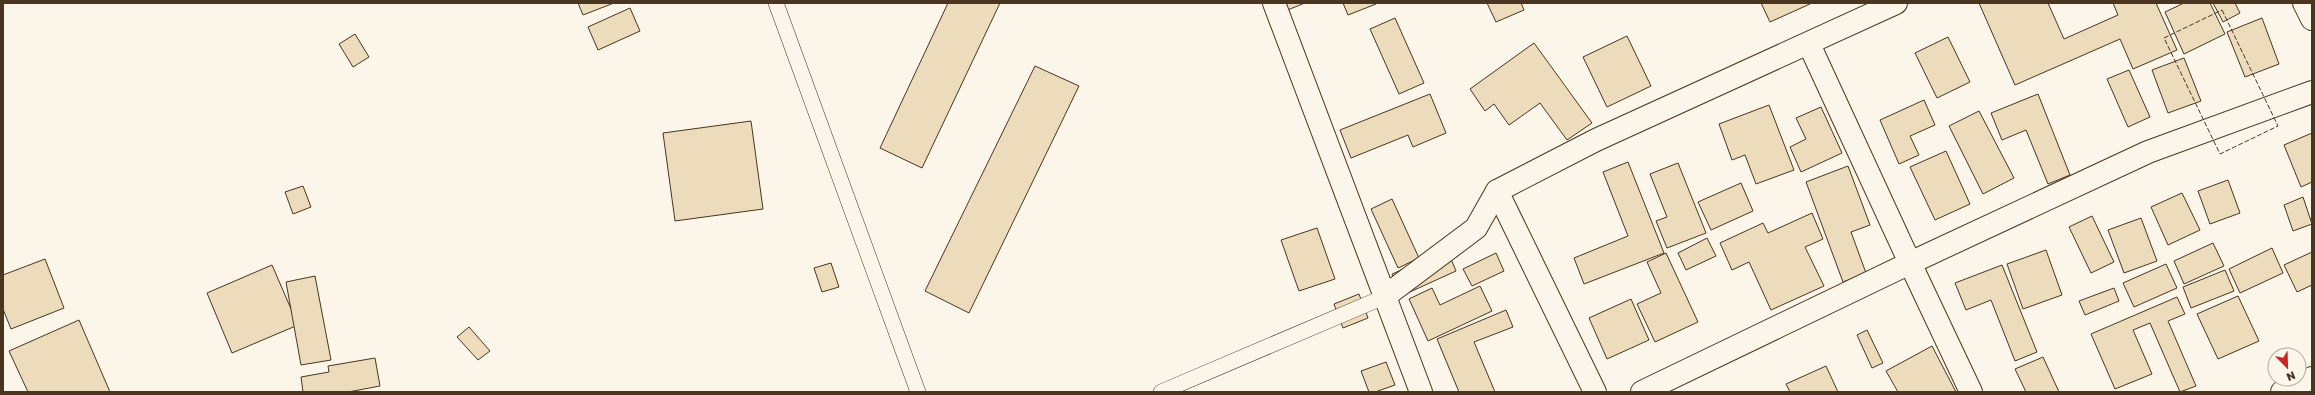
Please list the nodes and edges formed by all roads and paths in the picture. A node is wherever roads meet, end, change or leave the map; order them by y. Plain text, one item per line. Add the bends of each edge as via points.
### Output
1 (776, 3) edge
2 (1274, 3) edge
3 (1896, 3) edge
4 (2304, 3) edge
5 (2312, 19) edge
6 (1809, 44) junction
7 (2312, 92) edge
8 (1497, 191) junction
9 (1910, 263) junction
10 (1384, 297) junction
11 (2312, 378) edge
12 (918, 392) edge
13 (1161, 392) edge
14 (1421, 392) edge
15 (1595, 392) edge
16 (1642, 392) edge
17 (1971, 392) edge
18 (2282, 392) edge

1 - 12 lane
2 - 10 street
3 - 6 street
4 - 5 street
6 - 8 street via 1596,140
6 - 9 street
7 - 9 street via 2148,152
8 - 10 street via 1476,228
8 - 15 street
9 - 16 street
9 - 17 street
10 - 13 lane
10 - 14 street
11 - 18 street

